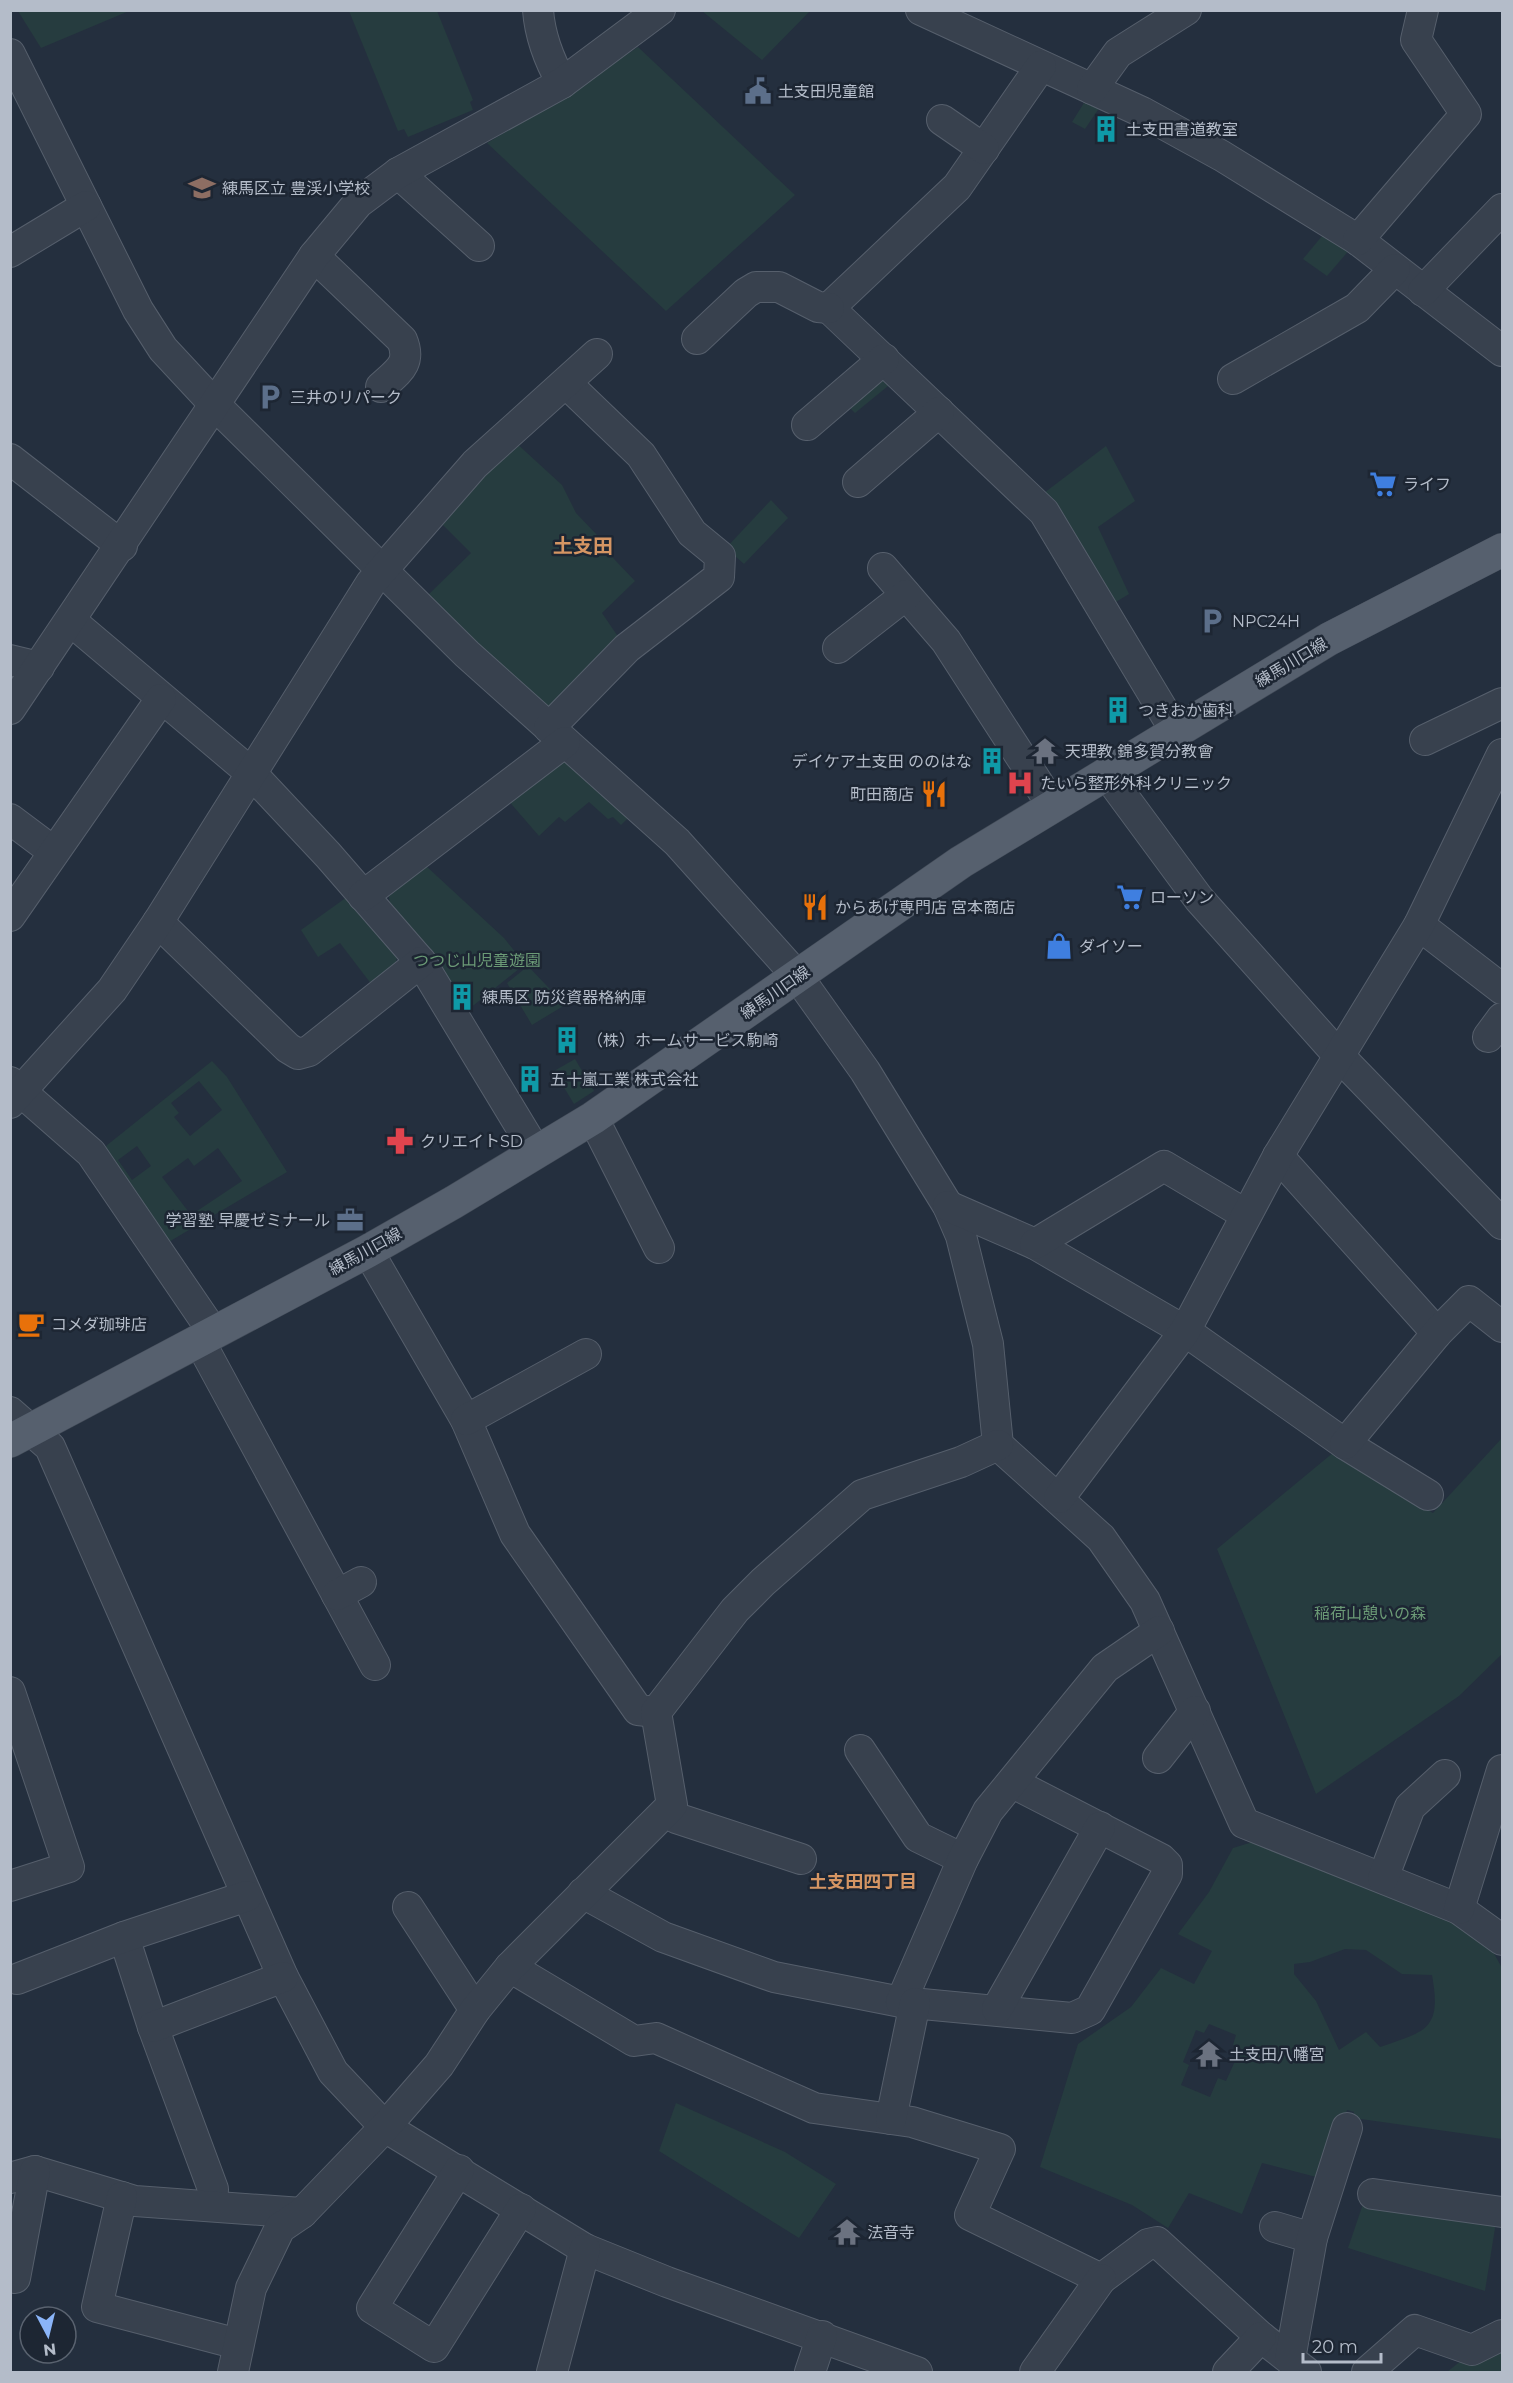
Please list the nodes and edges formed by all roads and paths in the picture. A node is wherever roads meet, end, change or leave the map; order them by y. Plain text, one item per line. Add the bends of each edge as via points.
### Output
1 (538, 10) edge
2 (660, 10) edge
3 (921, 10) edge
4 (1186, 10) edge
5 (1423, 10) edge
6 (10, 54) edge
7 (1041, 66) junction
8 (562, 83) junction
9 (1092, 89) junction
10 (942, 120) dead end
11 (984, 149) junction
12 (398, 173) junction
13 (86, 206) junction
14 (1503, 209) edge
15 (1358, 240) junction
16 (479, 246) dead end
17 (10, 252) edge
18 (314, 256) junction
19 (1395, 269) junction
20 (1423, 291) junction
21 (829, 308) junction
22 (696, 339) dead end
23 (1503, 351) edge
24 (597, 354) dead end
25 (884, 359) junction
26 (1233, 379) dead end
27 (567, 384) junction
28 (381, 387) dead end
29 (216, 406) junction
30 (939, 412) junction
31 (807, 425) dead end
32 (10, 459) edge
33 (858, 482) dead end
34 (122, 546) junction
35 (1503, 550) edge
36 (883, 568) dead end
37 (381, 570) junction
38 (906, 595) junction
39 (71, 621) junction
40 (837, 648) dead end
41 (10, 660) edge
42 (39, 667) junction
43 (161, 699) junction
44 (1503, 703) edge
45 (10, 709) edge
46 (1176, 732) junction
47 (557, 735) junction
48 (1425, 740) dead end
49 (1503, 753) edge
50 (251, 773) junction
51 (1106, 773) junction
52 (1052, 806) junction
53 (10, 819) edge
54 (54, 852) junction
55 (363, 896) junction
56 (10, 916) edge
57 (158, 922) junction
58 (1419, 925) junction
59 (421, 962) junction
60 (798, 977) junction
61 (1503, 989) edge
62 (1340, 1057) junction
63 (14, 1092) edge
64 (593, 1118) junction
65 (536, 1152) junction
66 (1278, 1156) junction
67 (948, 1206) junction
68 (1245, 1214) junction
69 (1503, 1224) edge
70 (1035, 1244) junction
71 (659, 1248) dead end
72 (368, 1251) junction
73 (1503, 1327) edge
74 (1185, 1331) junction
75 (1437, 1333) junction
76 (206, 1336) junction
77 (586, 1354) dead end
78 (466, 1420) junction
79 (18, 1428) edge
80 (998, 1444) junction
81 (1345, 1444) junction
82 (1428, 1495) dead end
83 (1059, 1498) junction
84 (1159, 1631) junction
85 (375, 1665) dead end
86 (10, 1692) edge
87 (1195, 1711) junction
88 (656, 1712) junction
89 (17, 1736) edge
90 (860, 1750) dead end
91 (1158, 1758) dead end
92 (1503, 1770) edge
93 (1445, 1775) dead end
94 (1013, 1783) junction
95 (668, 1811) junction
96 (1100, 1827) junction
97 (801, 1859) dead end
98 (963, 1859) junction
99 (1383, 1878) junction
100 (10, 1886) edge
101 (583, 1893) junction
102 (247, 1896) junction
103 (408, 1907) dead end
104 (1459, 1909) junction
105 (123, 1937) junction
106 (1503, 1940) edge
107 (510, 1967) junction
108 (283, 1977) junction
109 (17, 1978) dead end
110 (908, 2002) junction
111 (997, 2009) junction
112 (474, 2010) junction
113 (153, 2027) junction
114 (891, 2119) junction
115 (385, 2127) junction
116 (1347, 2128) dead end
117 (459, 2170) junction
118 (23, 2174) edge
119 (1373, 2194) dead end
120 (122, 2197) junction
121 (212, 2205) junction
122 (521, 2210) junction
123 (1503, 2212) edge
124 (302, 2213) junction
125 (1275, 2227) dead end
126 (1312, 2238) junction
127 (585, 2249) junction
128 (15, 2278) dead end
129 (1101, 2279) junction
130 (1503, 2335) edge
131 (822, 2336) junction
132 (1261, 2337) junction
133 (235, 2358) edge
134 (1298, 2366) edge
135 (552, 2372) edge
136 (810, 2373) edge
137 (917, 2373) edge
138 (1035, 2373) edge
139 (1228, 2373) edge
140 (1367, 2373) edge

1 - 8 street via 540,30
2 - 8 street
3 - 7 street
4 - 9 street via 1118,52
5 - 15 street via 1416,40 1466,114
6 - 13 street
7 - 9 street
7 - 11 street
8 - 12 street
9 - 15 street via 1222,156
10 - 11 street
11 - 21 street via 957,187
12 - 16 street
12 - 18 street via 358,202
13 - 17 street
13 - 29 street via 138,310 163,350
14 - 20 street
15 - 19 street
18 - 28 street via 402,340 407,352 404,365
18 - 29 street
19 - 20 street
19 - 26 street via 1357,308
20 - 23 street
21 - 22 street via 818,307 779,287 756,287
21 - 25 street
24 - 27 street
25 - 30 street
25 - 31 street
27 - 37 street via 475,464
27 - 47 street via 641,455 692,533 720,556 722,569 719,577 627,648
29 - 34 street
29 - 37 street
30 - 33 street
30 - 46 street via 1044,512
32 - 34 street
34 - 39 street
35 - 46 main road, 練馬川口線 via 1329,639
36 - 38 street
37 - 47 street
37 - 50 street
38 - 40 street
38 - 52 street via 946,641
39 - 42 street
39 - 43 street
41 - 42 street
42 - 45 street
43 - 50 street
43 - 54 street
44 - 48 street
46 - 51 main road, 練馬川口線
47 - 55 street
47 - 60 street via 677,842
49 - 58 street
50 - 55 street
50 - 57 street
51 - 52 main road, 練馬川口線
51 - 62 street via 1199,899
52 - 60 main road, 練馬川口線 via 961,862
53 - 54 street
54 - 56 street
55 - 59 street
57 - 59 street via 298,1054 309,1051
57 - 63 street via 112,990
58 - 61 street
58 - 62 street
59 - 65 street
60 - 64 main road, 練馬川口線
60 - 67 street via 866,1071
62 - 66 street
62 - 69 street
63 - 76 street via 91,1154
64 - 65 main road, 練馬川口線
64 - 71 street
65 - 72 main road, 練馬川口線
66 - 68 street
66 - 75 street
67 - 70 street
67 - 80 street via 961,1236 988,1344
68 - 70 street via 1164,1166
68 - 74 street
70 - 74 street
72 - 76 main road, 練馬川口線
72 - 78 street
73 - 75 street via 1469,1301
74 - 81 street
74 - 83 street
75 - 81 street
76 - 79 main road, 練馬川口線
76 - 85 street via 349,1589
77 - 78 street
78 - 88 street via 514,1534 638,1710
79 - 102 street via 50,1447
80 - 83 street
80 - 88 street via 961,1462 862,1496 735,1610
81 - 82 street
83 - 84 street via 1101,1538 1145,1601
84 - 87 street
84 - 94 street via 1105,1668
86 - 89 street
87 - 91 street
87 - 99 street via 1244,1823
88 - 95 street via 672,1798
89 - 100 street via 69,1867
90 - 98 street via 918,1837
92 - 104 street
93 - 99 street via 1410,1808
94 - 96 street
94 - 98 street via 988,1811
95 - 97 street via 676,1818
95 - 101 street
96 - 111 street
96 - 111 street via 1161,1859 1167,1865 1167,1874 1090,2010 1072,2018
98 - 110 street
99 - 104 street
101 - 107 street
101 - 110 street via 663,1937 774,1977
102 - 105 street
102 - 108 street
103 - 112 street
104 - 106 street
105 - 109 street
105 - 113 street
107 - 112 street
107 - 114 street via 634,2041 656,2038 814,2108
108 - 113 street
108 - 115 street via 333,2072
110 - 111 street
110 - 114 street
112 - 115 street via 439,2065
113 - 121 street via 213,2189
114 - 129 street via 1000,2149 970,2215
115 - 117 street
115 - 124 street
116 - 126 street
117 - 122 street
117 - 122 street via 372,2308 434,2347
118 - 120 street
118 - 128 street
119 - 123 street
120 - 121 street
120 - 133 street via 97,2307
121 - 124 street
122 - 127 street
124 - 133 street via 280,2228 251,2288
125 - 126 street
126 - 134 street
127 - 131 street
127 - 135 street
129 - 132 street via 1148,2244 1158,2242
129 - 138 street
130 - 140 street via 1472,2350 1415,2330
131 - 136 street
131 - 137 street
132 - 134 street
132 - 139 street

